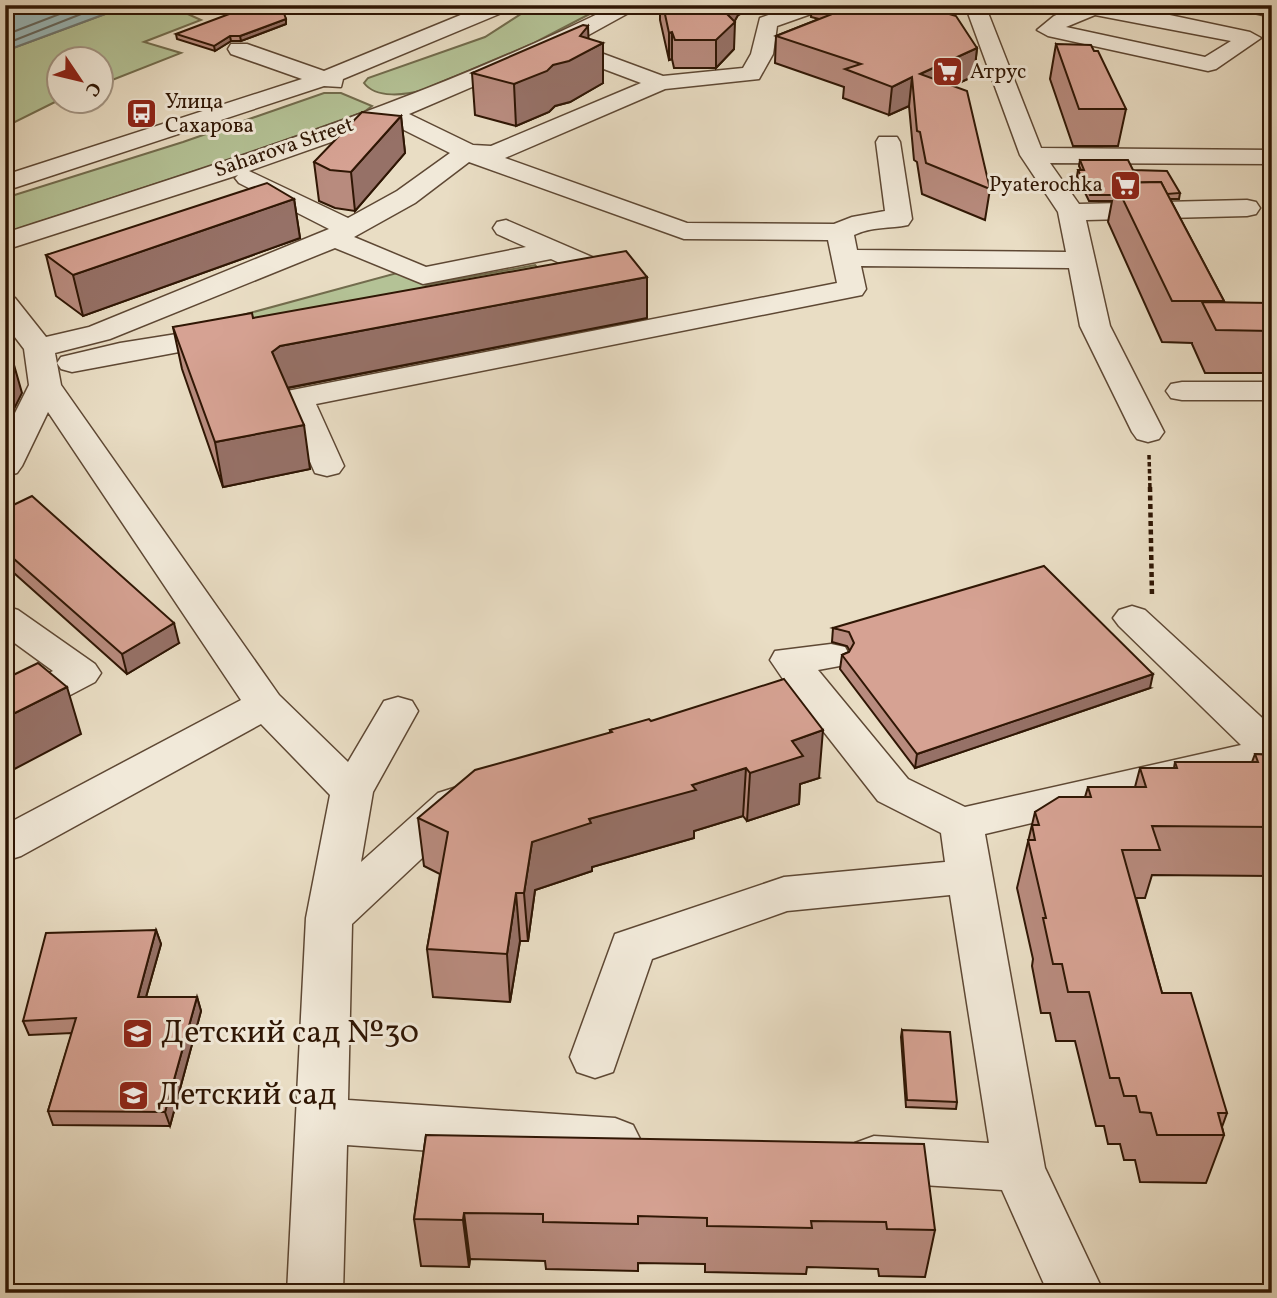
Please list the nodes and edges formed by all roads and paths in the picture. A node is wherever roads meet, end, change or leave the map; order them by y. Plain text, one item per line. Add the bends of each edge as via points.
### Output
1 (504, 5) edge
2 (633, 5) edge
3 (818, 5) edge
4 (975, 5) edge
5 (1242, 5) edge
6 (1156, 11) edge
7 (1272, 11) edge
8 (559, 45) junction
9 (239, 50) dead end
10 (324, 79) junction
11 (661, 83) junction
12 (350, 88) dead end
13 (388, 106) junction
14 (888, 142) dead end
15 (467, 152) junction
16 (1032, 155) junction
17 (1272, 157) edge
18 (229, 168) junction
19 (5, 183) edge
20 (1237, 188) edge
21 (1071, 212) junction
22 (506, 228) dead end
23 (341, 234) junction
24 (5, 242) edge
25 (843, 245) junction
26 (554, 250) junction
27 (1082, 260) junction
28 (557, 283) edge
29 (5, 304) edge
30 (256, 331) edge
31 (43, 368) junction
32 (1182, 391) dead end
33 (1272, 391) edge
34 (1148, 432) joint
35 (5, 466) edge
36 (327, 466) dead end
37 (5, 618) edge
38 (1140, 626) joint
39 (265, 704) junction
40 (398, 711) dead end
41 (5, 712) edge
42 (705, 722) edge
43 (862, 749) junction
44 (902, 751) edge
45 (1272, 752) edge
46 (492, 791) edge
47 (352, 792) junction
48 (961, 824) junction
49 (5, 845) edge
50 (970, 877) junction
51 (329, 918) junction
52 (595, 1057) dead end
53 (324, 1121) junction
54 (657, 1144) edge
55 (824, 1155) edge
56 (1019, 1168) junction
57 (315, 1293) edge
58 (1076, 1293) edge

1 - 10 street
2 - 8 street, Saharova Street
3 - 11 street via 768,22 762,54 751,74
4 - 16 street
5 - 7 street
6 - 6 street via 1198,27 1250,38 1208,64 1048,30 1089,6
8 - 11 street
8 - 13 street, Saharova Street via 466,85
9 - 10 street
10 - 12 street
10 - 19 street
11 - 15 street via 494,154
13 - 15 street
13 - 18 street, Saharova Street
14 - 25 street via 899,219 866,220
15 - 23 street via 406,197
15 - 25 street via 684,231
16 - 20 street
16 - 21 street
17 - 20 street
18 - 23 street
18 - 24 street, Saharova Street
20 - 21 street
21 - 27 street
22 - 26 street
23 - 26 street via 423,276
23 - 31 street via 99,333
25 - 27 street
25 - 36 street via 852,289 298,398
26 - 28 street via 603,272
27 - 34 street via 1095,327
29 - 31 street
30 - 31 street
31 - 35 street
31 - 39 street
32 - 33 street
34 - 38 path via 1154,582
37 - 41 street via 81,673
38 - 45 street
39 - 47 street
39 - 49 street
40 - 47 street
42 - 43 street via 821,672
43 - 44 street
43 - 48 street via 893,790
45 - 48 street
46 - 51 street via 453,804
47 - 51 street
48 - 50 street
50 - 52 street via 784,894 632,947
50 - 56 street
51 - 53 street
53 - 54 street
53 - 57 street
55 - 56 street
56 - 58 street

